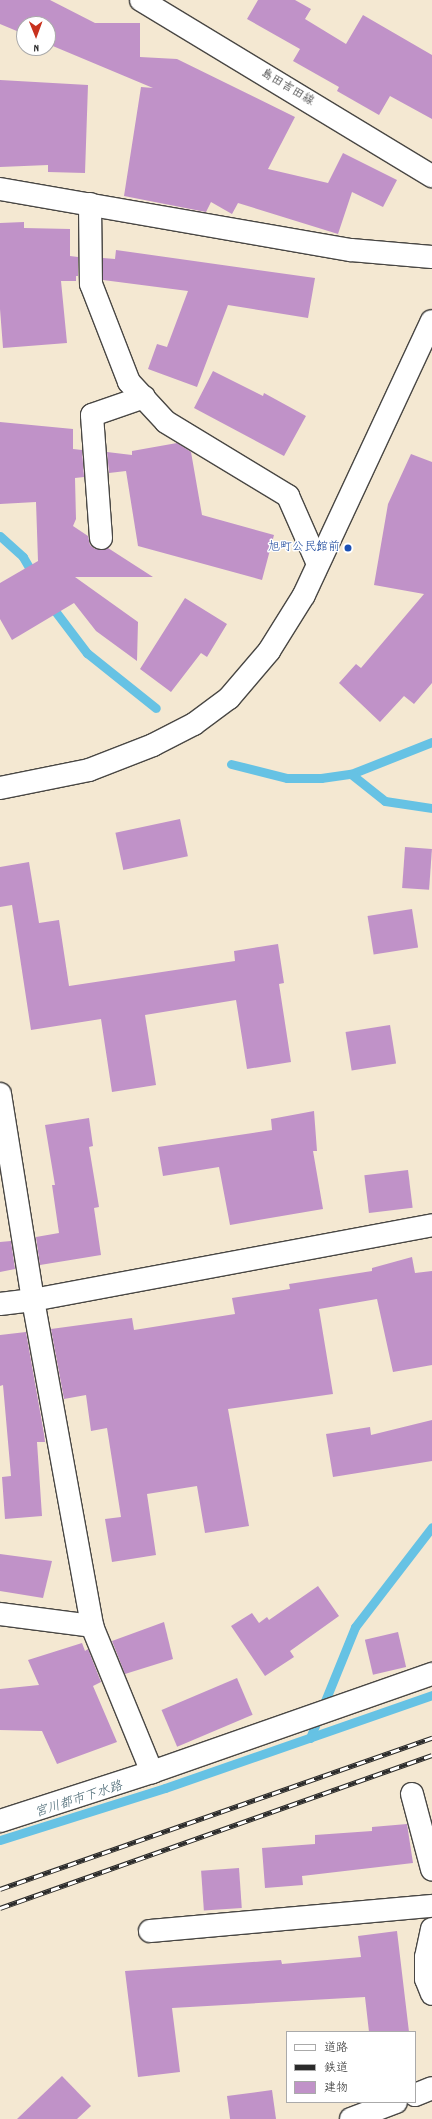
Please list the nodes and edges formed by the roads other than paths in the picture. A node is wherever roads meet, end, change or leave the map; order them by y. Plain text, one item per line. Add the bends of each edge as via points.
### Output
1 (141, 0) edge
2 (432, 176) edge
3 (0, 189) edge
4 (90, 204) junction
5 (432, 257) edge
6 (432, 321) edge
7 (144, 397) junction
8 (101, 538) dead end
9 (318, 564) junction
10 (0, 788) edge
11 (0, 1094) edge
12 (432, 1225) edge
13 (33, 1300) junction
14 (0, 1304) edge
15 (0, 1614) edge
16 (92, 1626) junction
17 (432, 1674) edge
18 (152, 1772) junction
19 (412, 1794) dead end
20 (0, 1821) edge
21 (432, 1869) edge
22 (432, 1906) edge
23 (432, 1930) edge
24 (150, 1931) dead end
25 (432, 1994) edge
26 (432, 2088) edge
27 (416, 2094) edge
28 (393, 2103) edge
29 (351, 2119) edge

1 - 2 street, 島田吉田線
3 - 4 street
4 - 5 street via 351,250
4 - 7 street via 91,284 129,382
6 - 9 street
7 - 8 street via 92,415
7 - 9 street via 166,422 288,496
9 - 10 street via 304,595 269,651 229,698 194,724 153,745 89,770
11 - 13 street
12 - 13 street
13 - 14 street
13 - 16 street
15 - 16 street
16 - 18 street
17 - 18 street
18 - 20 street
19 - 21 street
22 - 24 street
23 - 25 street via 426,1957 426,1979
26 - 27 street
28 - 29 street

